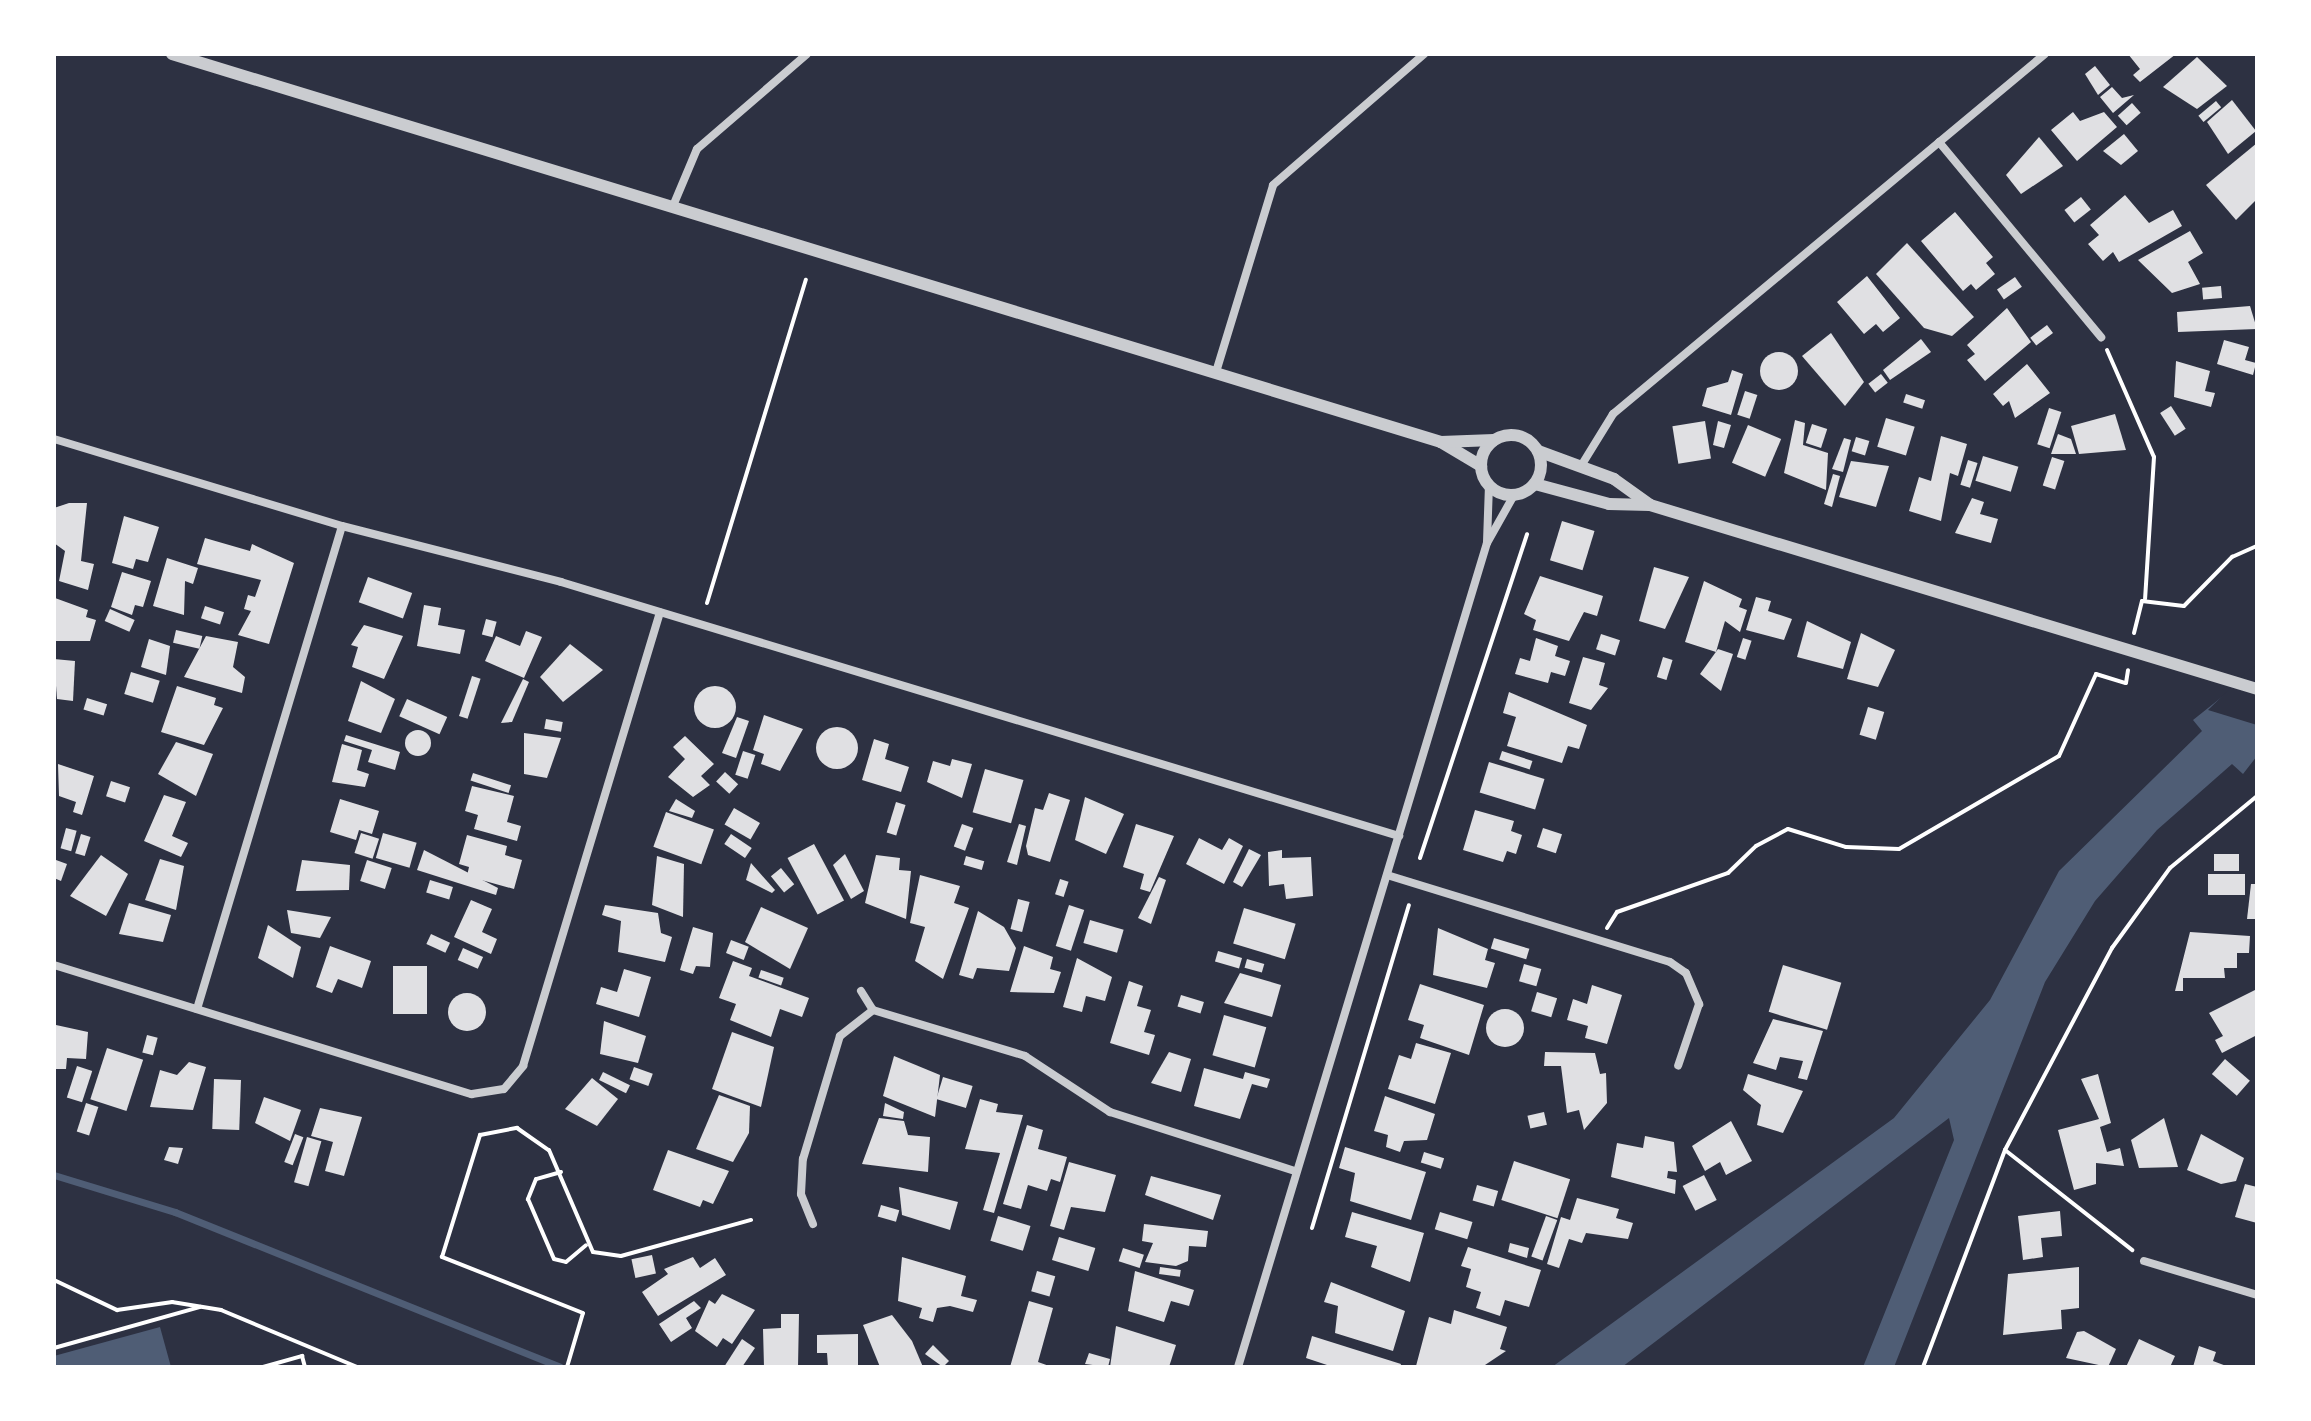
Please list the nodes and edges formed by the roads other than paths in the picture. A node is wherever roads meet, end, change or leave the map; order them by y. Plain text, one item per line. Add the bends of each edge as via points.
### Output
1 (172, 54) edge
2 (807, 54) edge
3 (1424, 54) edge
4 (2045, 54) edge
5 (1939, 142) junction
6 (673, 206) junction
7 (2101, 337) road end
8 (1216, 372) junction
9 (54, 439) edge
10 (1494, 440) junction
11 (1441, 442) junction
12 (1538, 451) junction
13 (1481, 466) junction
14 (1581, 466) junction
15 (1535, 484) junction
16 (1489, 485) junction
17 (1514, 495) junction
18 (1650, 505) junction
19 (342, 526) junction
20 (1487, 543) junction
21 (660, 612) junction
22 (2257, 689) edge
23 (1399, 836) junction
24 (1387, 875) junction
25 (54, 965) edge
26 (861, 991) dead end
27 (197, 1009) junction
28 (873, 1010) junction
29 (1678, 1066) dead end
30 (1295, 1171) junction
31 (813, 1224) dead end
32 (2144, 1261) road end
33 (2257, 1295) edge
34 (1238, 1367) edge

1 - 6 street
2 - 6 street via 697,149
3 - 8 street via 1273,185
4 - 5 street
5 - 7 street
5 - 14 street via 1613,414
6 - 8 street
8 - 11 street
9 - 19 street
10 - 11 street
10 - 12 street via 1514,434
10 - 13 street
11 - 13 street
12 - 14 street
12 - 15 street
13 - 16 street
14 - 18 street
15 - 17 street
15 - 18 street via 1609,504
16 - 17 street
16 - 20 street
17 - 20 street
18 - 22 street
19 - 21 street
19 - 27 street
20 - 23 street
21 - 23 street
21 - 27 street via 523,1066 504,1089 472,1094
23 - 24 street
24 - 29 street via 1670,962 1695,987 1695,1028
24 - 30 street
25 - 27 street
26 - 28 street
28 - 30 street via 1025,1056 1144,1126
28 - 31 street via 840,1036 803,1159 801,1194
30 - 34 street
32 - 33 street

